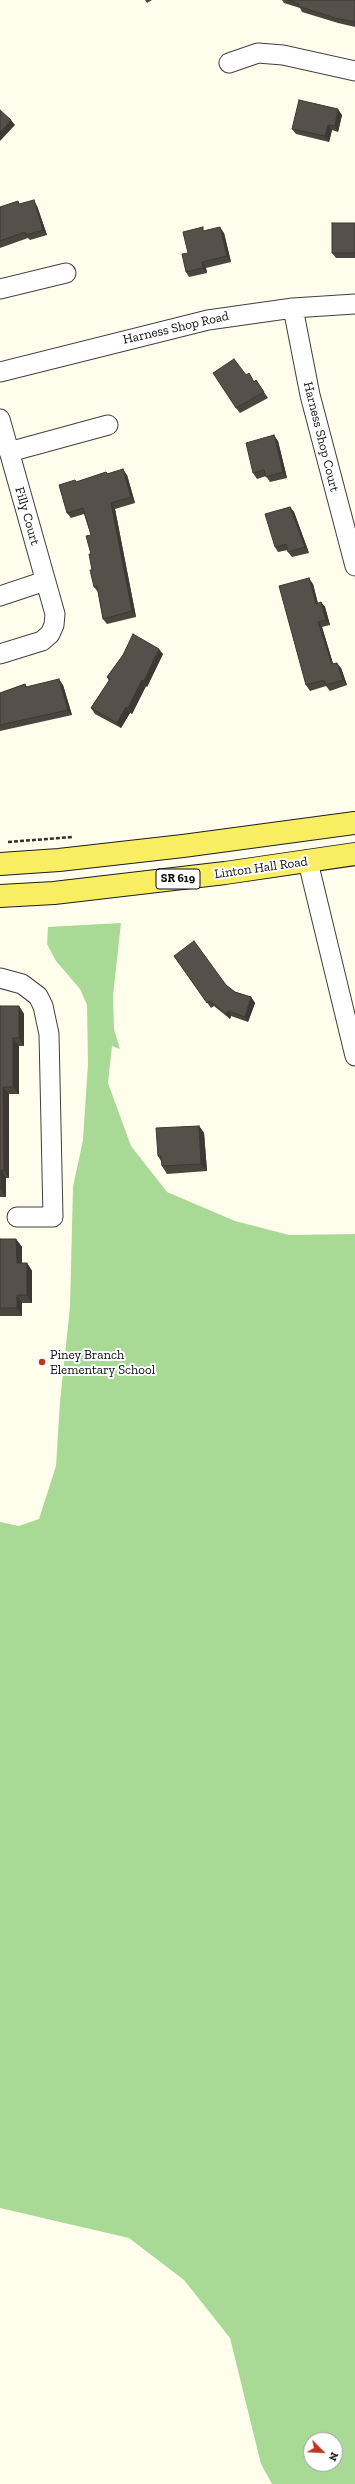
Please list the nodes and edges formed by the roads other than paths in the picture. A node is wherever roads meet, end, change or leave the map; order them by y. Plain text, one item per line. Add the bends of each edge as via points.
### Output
1 (229, 63) dead end
2 (355, 71) edge
3 (66, 273) dead end
4 (0, 289) edge
5 (355, 304) edge
6 (293, 308) junction
7 (0, 372) edge
8 (0, 419) edge
9 (108, 425) dead end
10 (9, 452) junction
11 (355, 566) edge
12 (45, 581) junction
13 (0, 596) edge
14 (0, 654) edge
15 (355, 823) edge
16 (355, 854) edge
17 (308, 862) junction
18 (0, 864) edge
19 (0, 896) edge
20 (0, 978) edge
21 (355, 1056) edge
22 (17, 1217) dead end

1 - 2 street via 258,54 283,55
3 - 4 street
5 - 6 street, Harness Shop Road
6 - 7 street, Harness Shop Road via 208,320
6 - 11 street, Harness Shop Court via 313,410
8 - 10 street, Filly Court
9 - 10 street
10 - 12 street, Filly Court
12 - 13 street
12 - 14 street, Filly Court via 55,614 50,634 42,641
15 - 18 main road via 83,858
16 - 17 main road, Linton Hall Road / SR 619
17 - 19 main road, Linton Hall Road / SR 619 via 54,893
17 - 21 street
20 - 22 street via 22,984 38,996 43,1006 49,1034 52,1217

